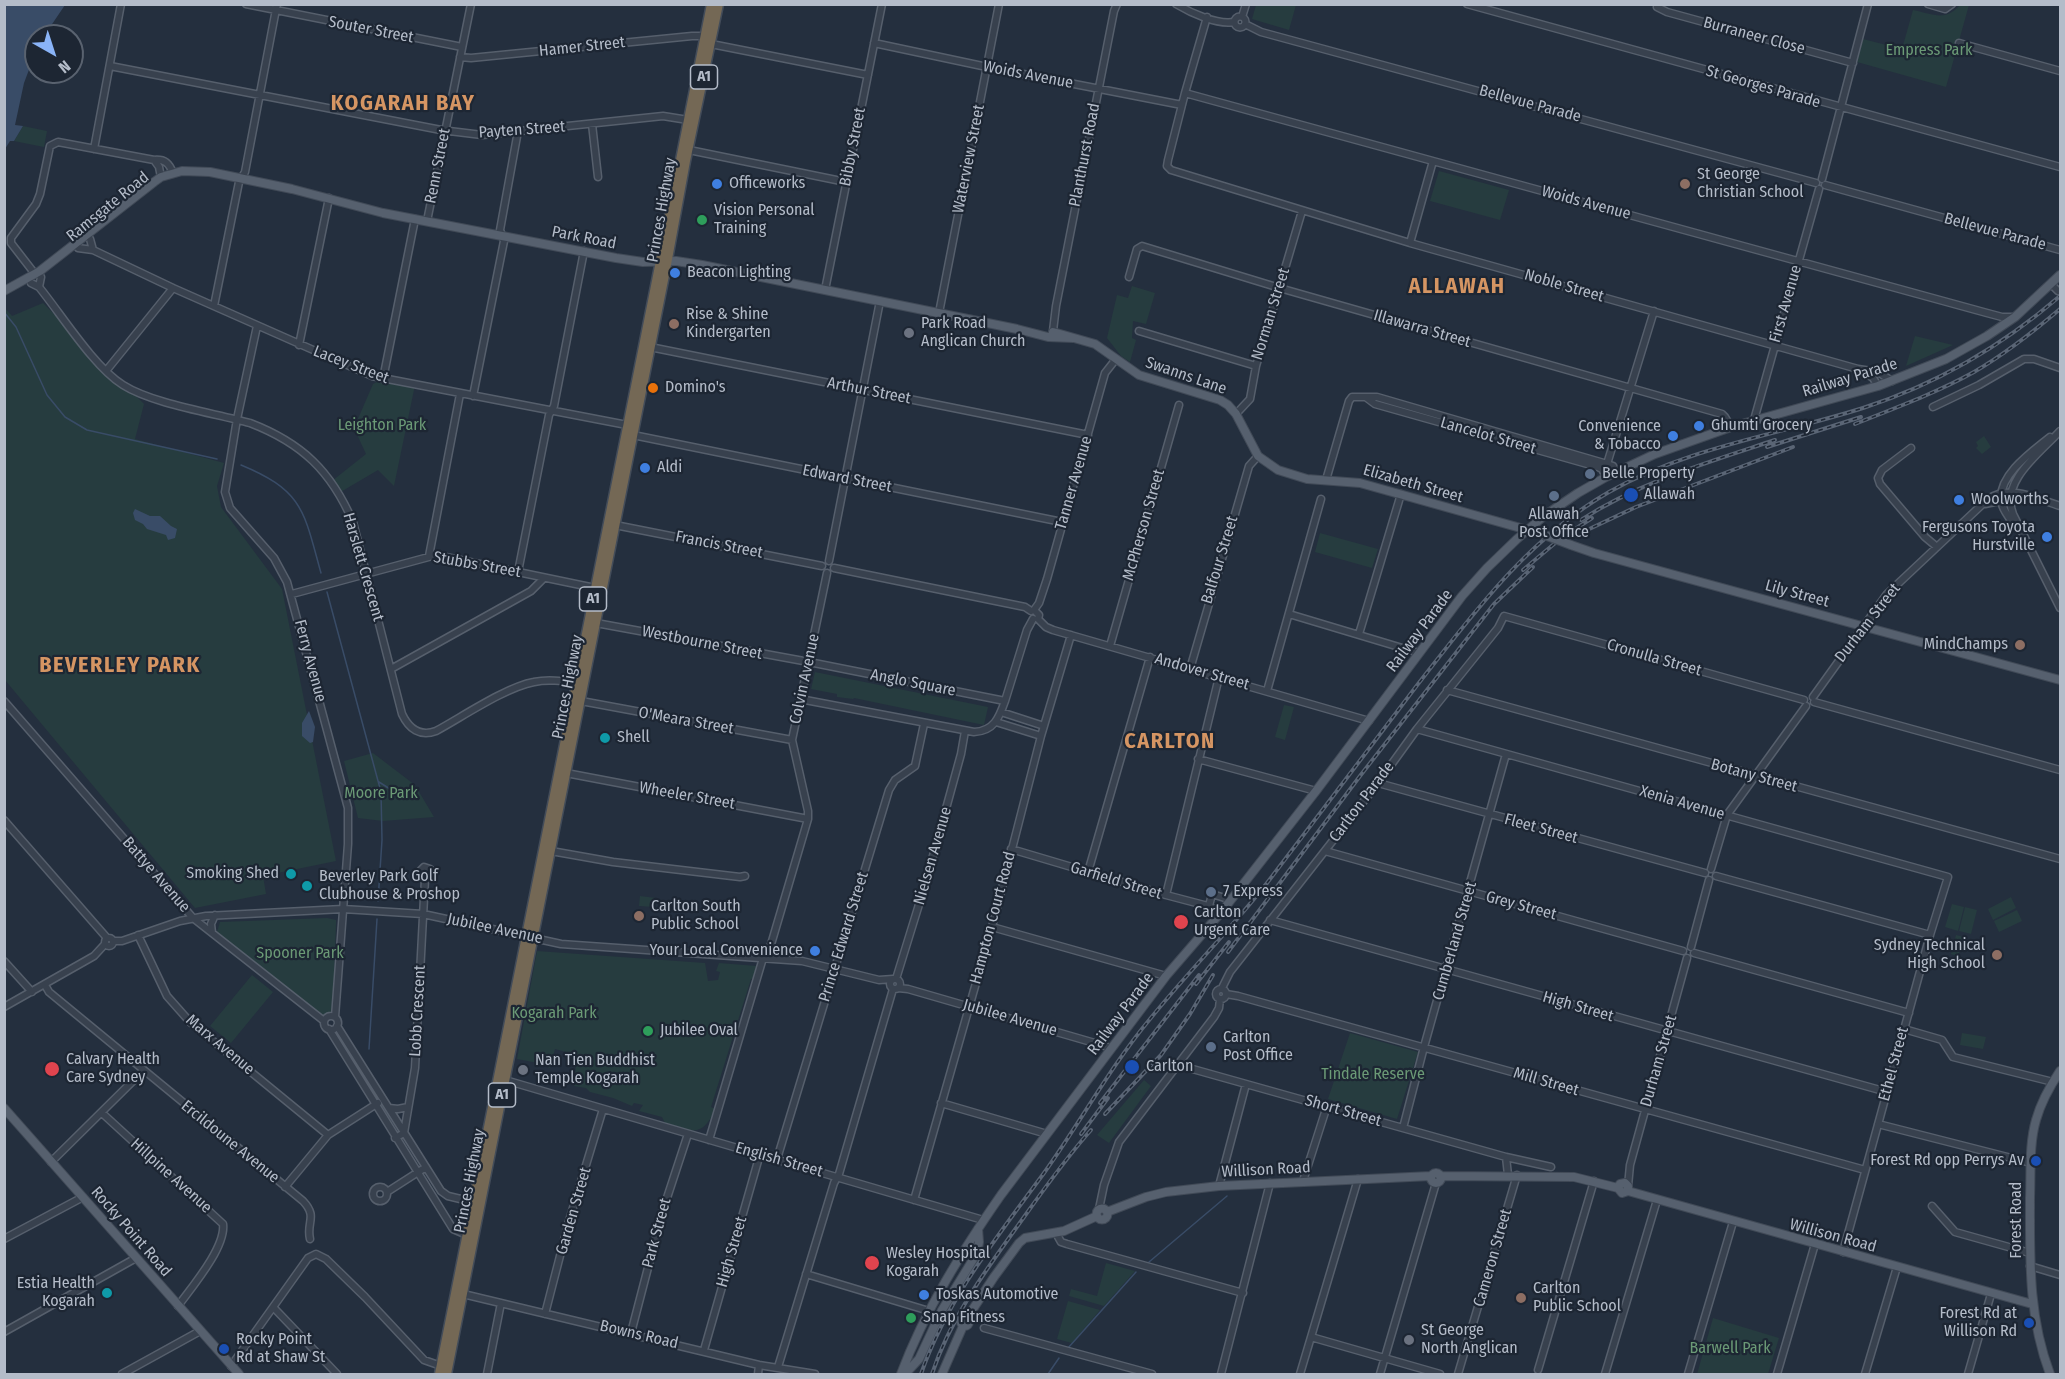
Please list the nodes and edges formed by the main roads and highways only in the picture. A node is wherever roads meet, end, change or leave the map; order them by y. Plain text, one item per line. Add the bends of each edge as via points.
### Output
1 (711, 4) edge
2 (719, 4) edge
3 (173, 173) junction
4 (664, 261) junction
5 (2061, 275) edge
6 (38, 276) junction
7 (5, 291) edge
8 (1116, 359) joint
9 (1258, 456) joint
10 (1528, 530) junction
11 (2061, 680) edge
12 (530, 937) junction
13 (2061, 1071) edge
14 (4, 1108) edge
15 (978, 1229) junction
16 (2032, 1304) junction
17 (921, 1355) junction
18 (908, 1358) junction
19 (440, 1370) edge
20 (239, 1374) edge
21 (447, 1374) edge
22 (903, 1374) edge
23 (942, 1374) edge
24 (2049, 1374) edge

1 - 4 highway, Princes Highway / A1
2 - 4 highway, Princes Highway / A1
3 - 4 main road, Park Road via 192,170 241,178 415,219 634,261
3 - 6 main road, Ramsgate Road
3 - 6 main road, Ramsgate Road via 161,177
4 - 8 main road, Park Road via 702,265 1050,333 1095,344
4 - 12 highway, Princes Highway / A1 via 627,425
4 - 12 highway, Princes Highway / A1 via 551,851
5 - 10 main road, Railway Parade via 2000,327 1946,359 1878,386 1731,427 1616,472 1605,470
6 - 7 main road, Ramsgate Road
6 - 7 main road, Ramsgate Road via 31,283
8 - 9 main road, Swanns Lane via 1132,372 1224,402 1236,414
9 - 10 main road, Elizabeth Street via 1278,470 1307,479 1352,481
10 - 11 main road, Lily Street, bridge via 1593,554
10 - 15 main road, Railway Parade via 1481,574 1231,900 1166,976
12 - 19 highway, Princes Highway / A1
12 - 21 highway, Princes Highway / A1
13 - 16 main road, Forest Road via 2036,1120 2031,1163
14 - 20 main road, Rocky Point Road
15 - 17 main road, Railway Parade via 977,1253
15 - 18 main road, Railway Parade via 929,1311
16 - 23 main road, Willison Road via 1733,1222 1623,1187 1574,1177 1513,1175 1219,1186 1146,1197 1077,1226 1032,1236 1019,1243 963,1321
16 - 24 main road, Forest Road
17 - 18 main road via 915,1361
17 - 22 main road, Railway Parade
18 - 22 main road, Railway Parade

